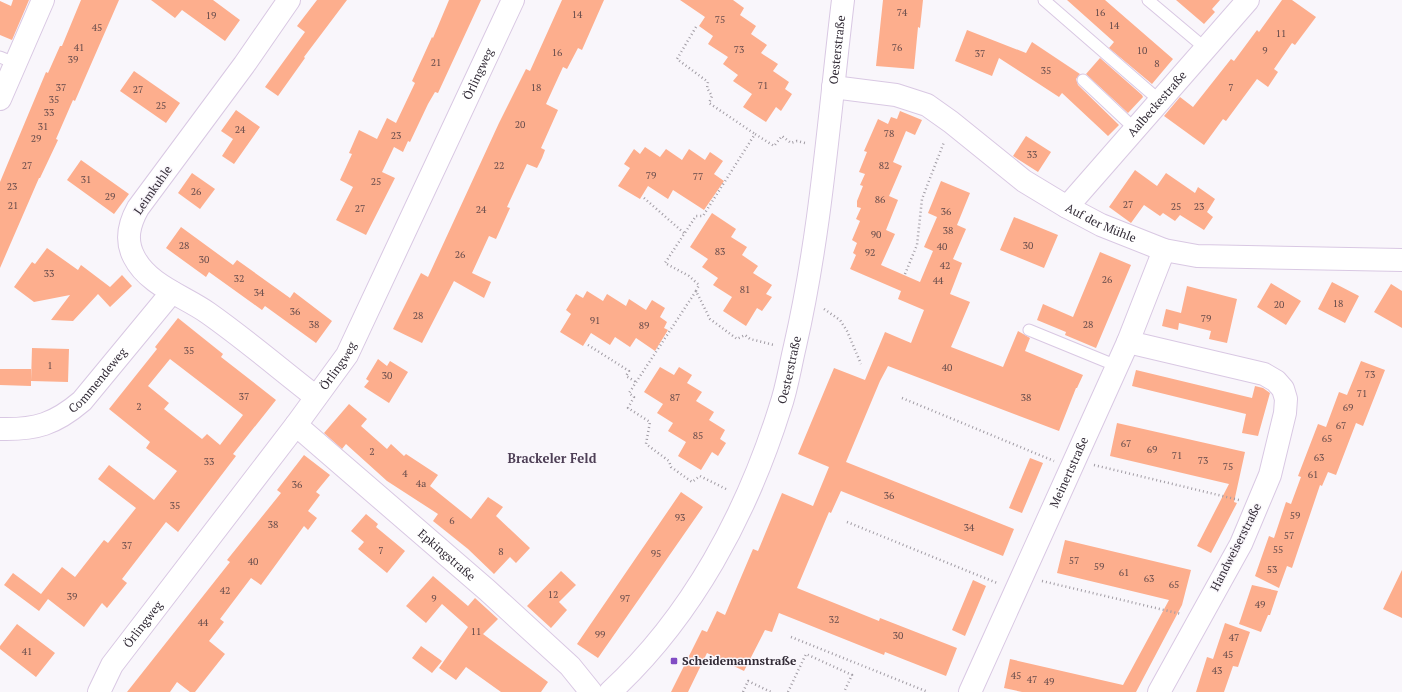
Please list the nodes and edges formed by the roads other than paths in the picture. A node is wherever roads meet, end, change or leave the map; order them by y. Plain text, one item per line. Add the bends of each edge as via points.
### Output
1 (42, 0) edge
2 (289, 0) edge
3 (513, 0) edge
4 (843, 0) edge
5 (1044, 0) edge
6 (1148, 0) edge
7 (1248, 0) edge
8 (1205, 48) junction
9 (8, 60) edge
10 (1082, 80) dead end
11 (833, 87) junction
12 (0, 99) edge
13 (1159, 100) junction
14 (1134, 128) junction
15 (1067, 207) junction
16 (1164, 250) junction
17 (1402, 260) edge
18 (172, 292) junction
19 (1029, 330) dead end
20 (1128, 342) junction
21 (1117, 366) junction
22 (316, 397) junction
23 (296, 425) junction
24 (0, 429) edge
25 (99, 692) edge
26 (591, 692) edge
27 (610, 692) edge
28 (970, 692) edge
29 (1159, 692) edge

1 - 9 street
2 - 18 street, Leimkuhle via 131,221 128,234 134,258 150,276
3 - 22 street, Örlingweg via 347,355
4 - 11 street, Oesterstraße
5 - 13 lane
6 - 8 lane
7 - 8 street, Aalbeckestraße
8 - 13 street, Aalbeckestraße
9 - 12 street
10 - 14 lane
11 - 15 street, Auf der Mühle via 896,95 927,105 1024,181
11 - 27 street, Oesterstraße via 818,221 805,302 781,407 761,462 731,529 700,583 654,646
13 - 14 street, Aalbeckestraße
14 - 15 street, Aalbeckestraße
15 - 16 street, Auf der Mühle via 1101,225
16 - 17 street, Auf der Mühle via 1197,256
16 - 20 street, Meinertstraße
18 - 22 street, Leimkuhle via 209,313
18 - 24 street, Commendeweg via 87,395 68,413 51,423 32,428
19 - 21 lane
20 - 21 street, Meinertstraße
20 - 29 street, Handweiserstraße via 1264,374 1276,381 1286,399 1282,428 1270,475 1259,504 1240,544
21 - 28 street, Meinertstraße
22 - 23 street, Örlingweg
23 - 25 street, Örlingweg via 112,665
23 - 26 street, Epkingstraße via 487,590 565,661

